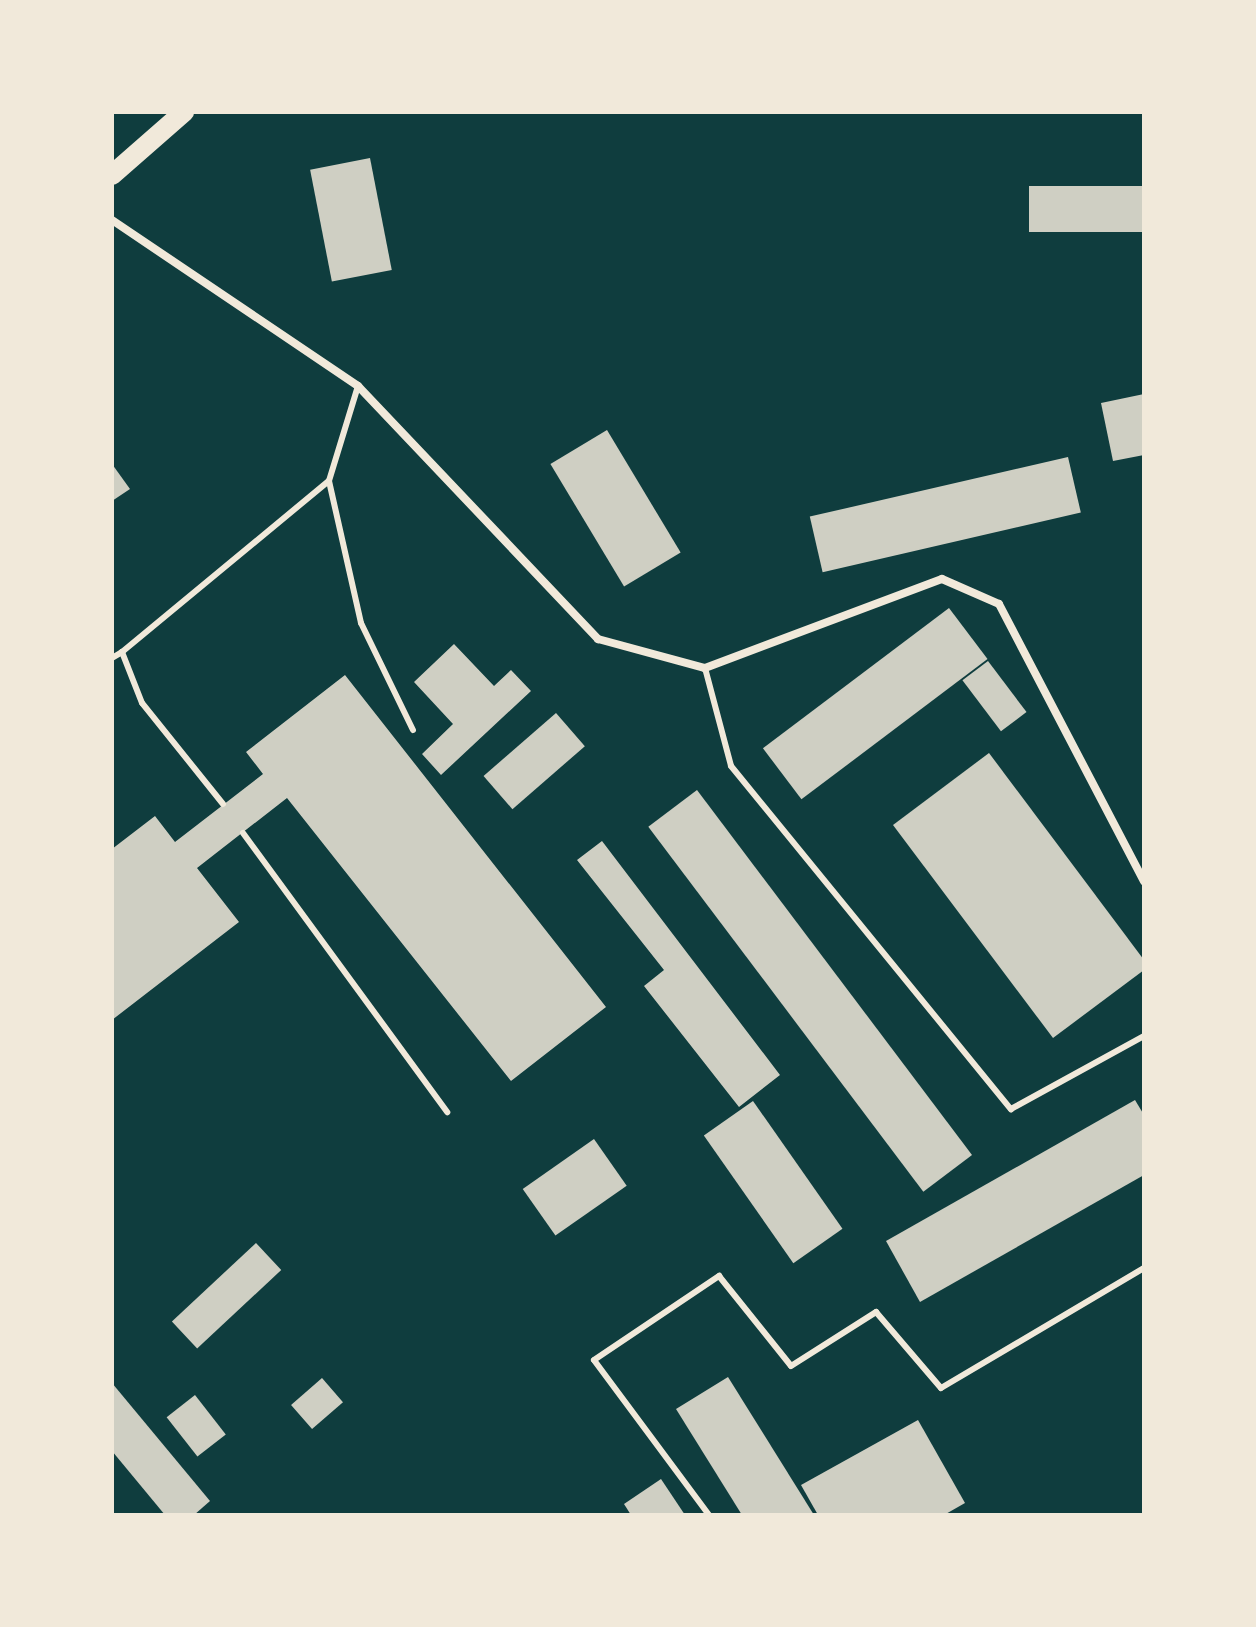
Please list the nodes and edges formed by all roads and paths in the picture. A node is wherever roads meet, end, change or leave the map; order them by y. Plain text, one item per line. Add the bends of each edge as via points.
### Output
1 (184, 112) edge
2 (112, 175) edge
3 (112, 220) edge
4 (358, 386) junction
5 (329, 481) junction
6 (122, 652) junction
7 (112, 658) edge
8 (705, 668) junction
9 (413, 730) dead end
10 (223, 804) dead end
11 (243, 833) dead end
12 (1144, 881) edge
13 (1144, 1036) edge
14 (447, 1112) dead end
15 (1144, 1268) edge
16 (709, 1515) edge

1 - 2 main road
3 - 4 street
4 - 5 lane
4 - 8 street via 598,639
5 - 6 lane
5 - 9 lane via 361,623
6 - 7 lane
6 - 10 lane via 142,703
8 - 12 street via 942,579 999,604
8 - 13 lane via 731,766 1011,1109
11 - 14 lane
15 - 16 lane via 941,1388 876,1312 791,1366 719,1276 594,1360

